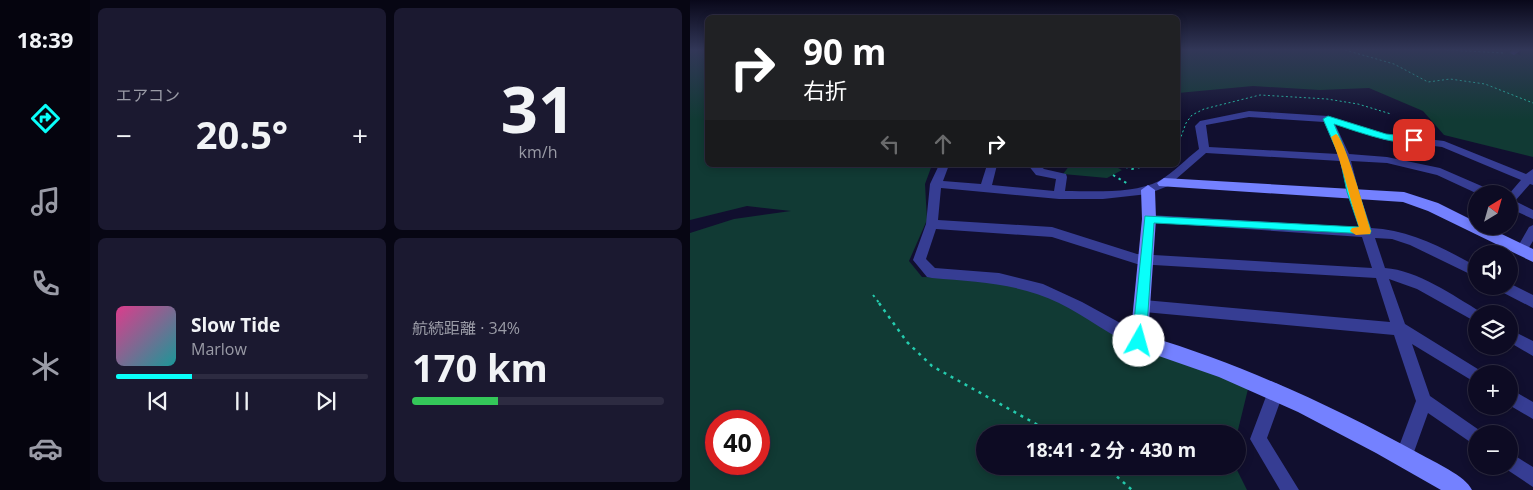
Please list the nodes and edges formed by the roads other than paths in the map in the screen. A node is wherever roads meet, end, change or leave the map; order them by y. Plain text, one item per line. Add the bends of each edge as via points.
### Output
1 (1328, 119) junction
2 (1204, 150) junction
3 (1345, 158) junction
4 (943, 167) edge
5 (991, 167) edge
6 (1035, 167) edge
7 (1531, 178) edge
8 (936, 184) junction
9 (1469, 185) edge
10 (1156, 186) junction
11 (986, 187) junction
12 (1353, 192) junction
13 (1518, 192) edge
14 (1059, 195) junction
15 (1518, 206) edge
16 (1533, 214) edge
17 (1149, 219) junction
18 (932, 224) junction
19 (1533, 230) edge
20 (1366, 231) junction
21 (1527, 254) edge
22 (1146, 259) junction
23 (1468, 268) edge
24 (1380, 272) junction
25 (1518, 294) edge
26 (1533, 302) edge
27 (1144, 306) junction
28 (1468, 312) edge
29 (1401, 329) junction
30 (1518, 340) edge
31 (1139, 341) junction
32 (1533, 349) edge
33 (1468, 371) edge
34 (1276, 391) junction
35 (1424, 402) junction
36 (1518, 402) edge
37 (1533, 411) edge
38 (1468, 432) edge
39 (1404, 456) junction
40 (1518, 467) edge
41 (1533, 478) edge
42 (1287, 485) edge
43 (1301, 490) edge
44 (1461, 490) edge

1 - 2 street via 1249,114 1203,123 1200,126
1 - 3 street
1 - 7 street via 1385,137 1444,144
2 - 3 street
2 - 10 street
3 - 9 street via 1404,162 1440,172
3 - 12 street
4 - 8 street
5 - 11 street
6 - 14 street via 1040,172 1062,177
7 - 13 street
8 - 11 street
8 - 18 street
10 - 12 street
10 - 14 street via 1103,195
10 - 17 street
11 - 14 street
12 - 20 street
12 - 21 street via 1416,200
15 - 16 street
17 - 20 street
17 - 22 street
18 - 22 street via 1052,232
18 - 31 street via 919,260 932,274 998,278 1037,287
19 - 21 street
20 - 23 street via 1414,240
20 - 24 street
22 - 24 street
22 - 27 street
24 - 28 street via 1405,277
24 - 29 street
25 - 26 street
27 - 29 street
27 - 31 street
29 - 33 street
29 - 35 street
30 - 32 street
31 - 34 street via 1212,364
34 - 39 street
34 - 42 street via 1258,439
35 - 38 street
35 - 39 street
36 - 37 street
39 - 44 street
40 - 41 street
42 - 43 street

